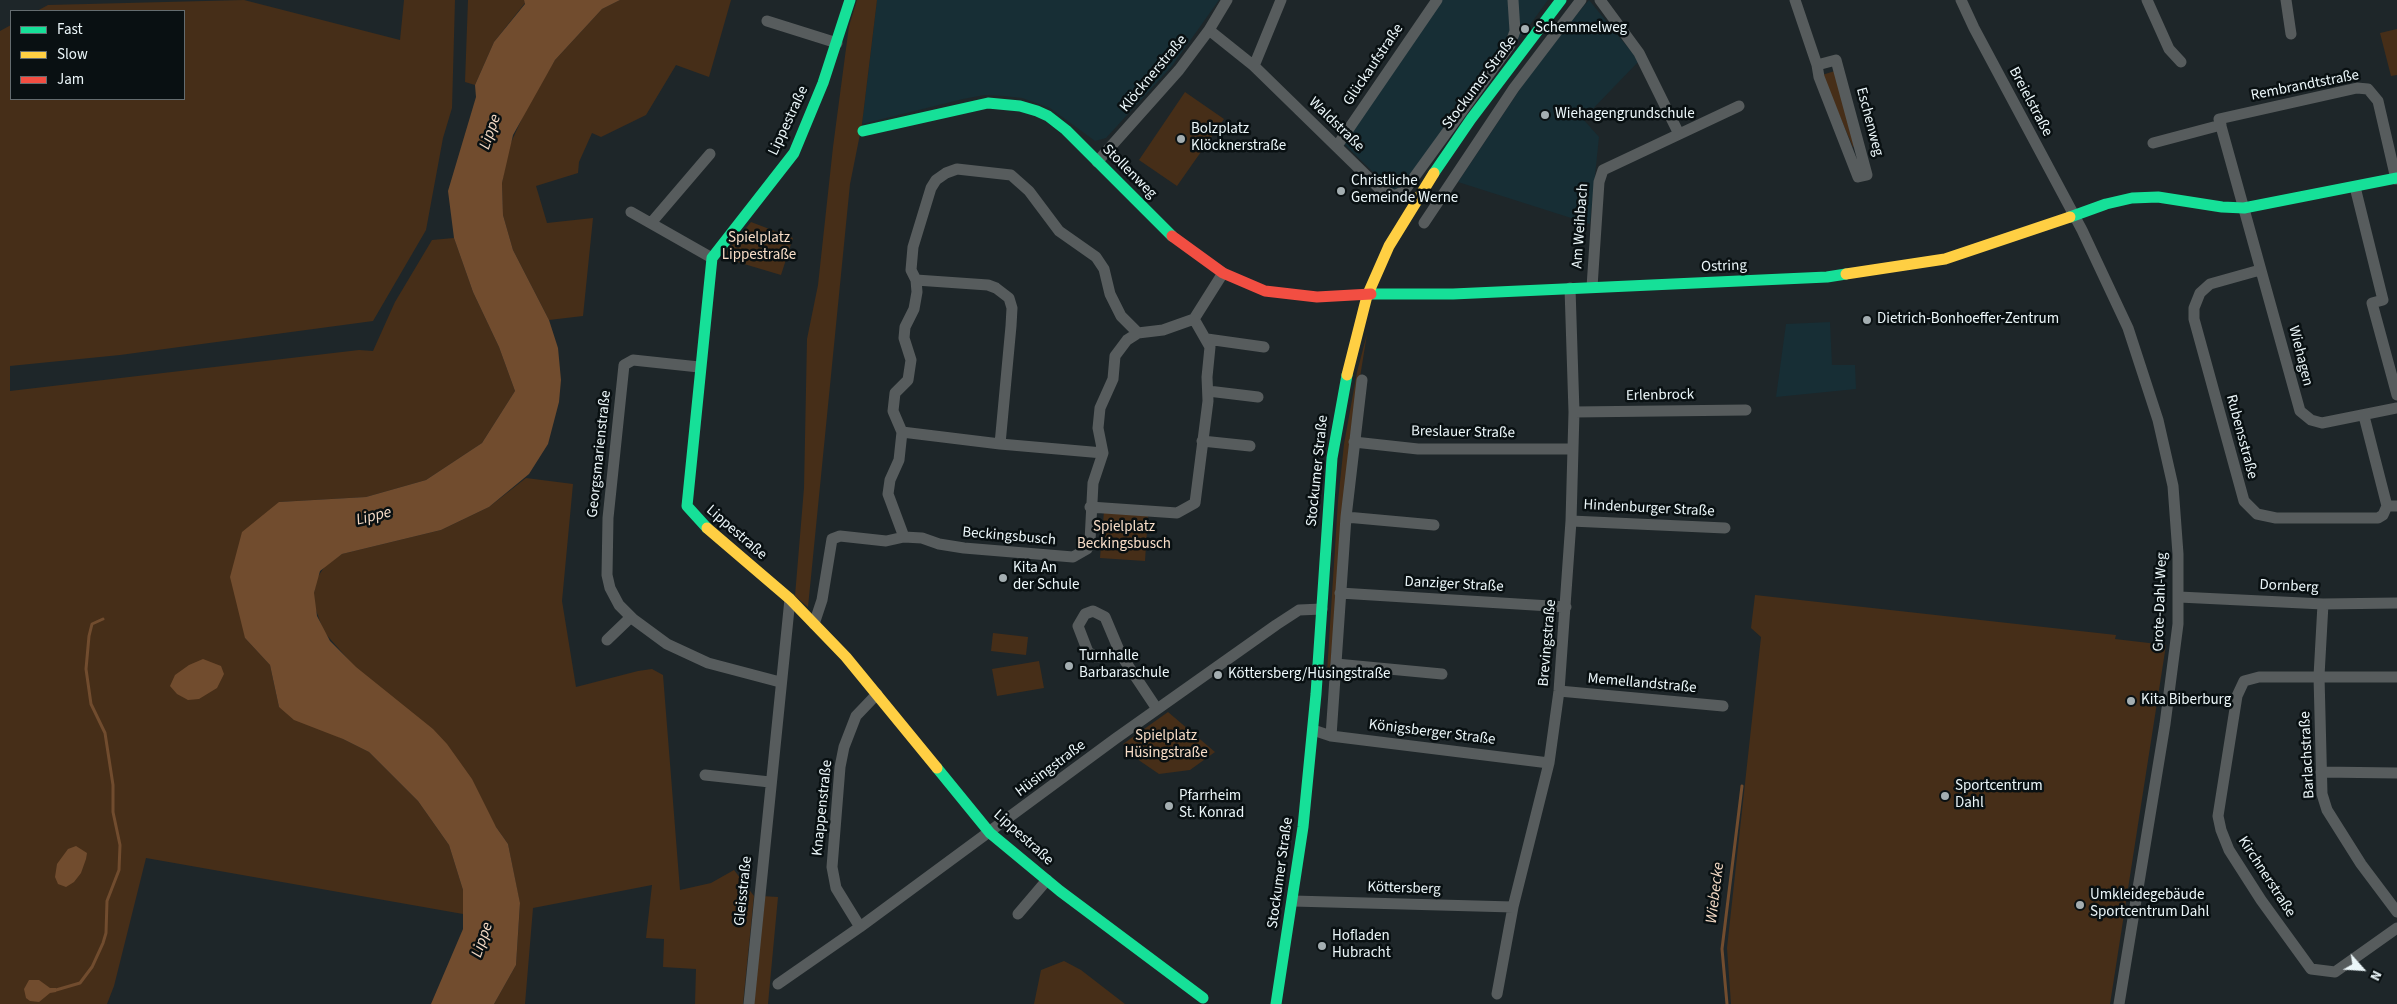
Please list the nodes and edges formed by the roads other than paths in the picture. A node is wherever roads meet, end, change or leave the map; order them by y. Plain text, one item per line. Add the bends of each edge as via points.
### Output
1 (850, 0) edge
2 (1227, 0) edge
3 (1280, 0) edge
4 (1436, 0) edge
5 (1513, 0) edge
6 (1561, 0) edge
7 (1581, 0) edge
8 (1600, 0) edge
9 (1795, 0) edge
10 (1961, 0) edge
11 (2147, 0) edge
12 (2286, 0) edge
13 (767, 22) dead end
14 (1209, 30) junction
15 (2291, 34) dead end
16 (837, 42) junction
17 (2182, 62) dead end
18 (1254, 66) junction
19 (1817, 66) junction
20 (1740, 106) dead end
21 (2220, 125) junction
22 (863, 131) dead end
23 (1679, 134) junction
24 (2153, 142) dead end
25 (1337, 146) junction
26 (710, 154) dead end
27 (1097, 162) junction
28 (2396, 179) edge
29 (2355, 187) junction
30 (1400, 194) joint
31 (2244, 208) junction
32 (631, 212) dead end
33 (2074, 216) junction
34 (651, 223) junction
35 (1424, 223) dead end
36 (712, 258) junction
37 (2260, 270) junction
38 (1223, 273) junction
39 (916, 280) junction
40 (1592, 286) junction
41 (1570, 288) junction
42 (1367, 296) junction
43 (1194, 319) junction
44 (1138, 333) junction
45 (1207, 339) junction
46 (1264, 347) dead end
47 (699, 368) junction
48 (1362, 380) dead end
49 (1208, 391) junction
50 (2397, 395) edge
51 (1258, 397) dead end
52 (2397, 408) edge
53 (1746, 410) dead end
54 (1574, 412) junction
55 (2364, 416) junction
56 (902, 432) junction
57 (1202, 441) junction
58 (1354, 442) junction
59 (1000, 444) junction
60 (1250, 446) dead end
61 (1573, 449) junction
62 (1103, 453) junction
63 (2392, 506) edge
64 (1090, 507) junction
65 (1346, 517) junction
66 (1571, 521) junction
67 (1434, 525) dead end
68 (1725, 528) dead end
69 (904, 537) junction
70 (1340, 594) junction
71 (2179, 597) junction
72 (790, 599) junction
73 (2323, 604) junction
74 (2397, 604) edge
75 (1566, 606) junction
76 (1322, 609) junction
77 (631, 617) junction
78 (814, 624) junction
79 (607, 640) dead end
80 (1121, 655) junction
81 (1336, 664) junction
82 (1442, 674) dead end
83 (2319, 676) junction
84 (2397, 677) edge
85 (780, 682) junction
86 (1559, 692) junction
87 (877, 694) junction
88 (1723, 706) dead end
89 (1157, 709) junction
90 (1313, 730) junction
91 (1331, 736) junction
92 (1549, 763) junction
93 (2321, 772) junction
94 (2397, 773) edge
95 (704, 775) dead end
96 (770, 782) junction
97 (990, 833) junction
98 (1047, 880) junction
99 (1293, 901) junction
100 (1513, 907) junction
101 (2397, 912) edge
102 (1018, 914) dead end
103 (860, 928) junction
104 (2397, 928) edge
105 (778, 984) dead end
106 (1497, 994) dead end
107 (1203, 998) dead end
108 (749, 1004) edge
109 (1276, 1004) edge
110 (2119, 1004) edge

1 - 16 street, Lippestraße
2 - 14 street, Klöcknerstraße
3 - 18 street
4 - 25 street, Glückaufstraße
5 - 30 street, Stockumer Straße via 1513,40
6 - 42 street, Stockumer Straße via 1431,176 1388,246
7 - 35 street, Stockumer Straße via 1514,88
8 - 23 street via 1639,53
9 - 19 street, Eschenweg
10 - 33 street, Breielstraße
11 - 17 street via 2169,49
12 - 15 street
13 - 16 street
14 - 18 street, Waldstraße
14 - 27 street, Klöcknerstraße via 1179,70
16 - 36 street, Lippestraße via 794,153
18 - 25 street, Waldstraße
19 - 19 street, Eschenweg via 1836,60 1867,175 1858,176 1818,77
20 - 23 street, Am Weihbach
21 - 24 street, Rembrandtstraße
21 - 28 street, Rembrandtstraße via 2219,119 2357,88 2368,89 2378,101
21 - 31 street
22 - 27 street, Stollenweg via 969,106 1005,104 1048,116
23 - 40 street, Am Weihbach via 1603,170 1599,176
25 - 30 street, Waldstraße via 1378,188 1390,195
26 - 34 street
27 - 38 street, Stollenweg via 1173,237
28 - 29 street
29 - 31 street
29 - 50 street via 2383,300 2372,303
31 - 33 street via 2158,197 2132,198
31 - 37 street, Wiehagen
32 - 34 street
33 - 40 street, Ostring via 1945,259 1887,269 1763,281
33 - 71 street, Grote-Dahl-Weg via 2128,328 2158,420 2175,504
34 - 36 street
36 - 47 street, Lippestraße
37 - 55 street, Wiehagen via 2300,410 2311,420 2322,423
37 - 63 street, Rubensstraße via 2210,284 2200,293 2194,308 2194,319 2244,501 2257,514 2276,518 2378,518
38 - 42 street, Stollenweg via 1243,283 1284,294 1317,298
38 - 43 street
39 - 44 street via 911,270 914,247 936,180 957,169 1011,175 1029,192 1059,231 1096,257 1104,269 1110,294 1121,316
39 - 56 street via 914,309 905,327 904,338 911,360 908,380 895,393 893,411
39 - 59 street via 988,285 1008,298 1012,308
40 - 41 street, Ostring
41 - 42 street, Ostring
41 - 54 street, Brevingstraße
42 - 76 street, Stockumer Straße via 1350,358 1332,458
43 - 44 street via 1163,330
43 - 45 street
44 - 62 street via 1127,340 1115,356 1113,379 1100,408 1098,428
45 - 46 street
45 - 49 street via 1210,348
47 - 72 street, Lippestraße via 687,506 700,522
47 - 77 street, Georgsmarienstraße via 633,360 624,365 609,498 607,575 614,598
48 - 58 street
49 - 51 street
49 - 57 street
52 - 55 street, Wiehagen
53 - 54 street, Erlenbrock
54 - 61 street, Brevingstraße
55 - 63 street, Rubensstraße
56 - 59 street
56 - 69 street via 900,460 890,480 888,494
57 - 60 street
57 - 64 street via 1198,497 1190,508 1177,513
58 - 61 street, Breslauer Straße via 1418,449
58 - 65 street
59 - 62 street
61 - 66 street, Brevingstraße
62 - 64 street, Beckingsbusch via 1093,482
64 - 69 street, Beckingsbusch via 1090,541 1087,549 1073,557 964,548
65 - 67 street
65 - 70 street
66 - 68 street, Hindenburger Straße
66 - 75 street, Brevingstraße
69 - 78 street, Beckingsbusch via 886,541 840,536 832,539 822,600
70 - 75 street, Danziger Straße
70 - 81 street
71 - 73 street, Dornberg
71 - 110 street, Grote-Dahl-Weg via 2172,677
72 - 78 street, Lippestraße
72 - 85 street, Gleisstraße
73 - 74 street, Dornberg
73 - 83 street, Barlachstraße
75 - 86 street, Brevingstraße
76 - 89 street, Hüsingstraße via 1299,610
76 - 90 street, Stockumer Straße
77 - 79 street
77 - 85 street, Georgsmarienstraße via 667,644 700,660
78 - 87 street, Lippestraße
80 - 80 street via 1105,616 1093,611 1085,614 1078,626 1088,652 1096,657
80 - 89 street
81 - 82 street
81 - 91 street
83 - 84 street, Kirchnerstraße
83 - 93 street, Barlachstraße
83 - 104 street, Kirchnerstraße via 2250,678 2239,688 2218,816 2221,830 2229,850 2261,900 2311,969 2335,972
85 - 96 street, Gleisstraße
86 - 88 street, Memellandstraße
86 - 92 street, Brevingstraße
87 - 97 street, Lippestraße
87 - 103 street, Knappenstraße via 856,716 844,747 832,867 836,888
89 - 97 street, Hüsingstraße
90 - 91 street, Königsberger Straße
90 - 99 street, Stockumer Straße
91 - 92 street, Königsberger Straße
92 - 100 street, Brevingstraße
93 - 94 street
93 - 101 street, Barlachstraße via 2327,810 2361,864
95 - 96 street
96 - 108 street, Gleisstraße
97 - 98 street, Lippestraße
97 - 103 street, Hüsingstraße
98 - 102 street, Lippestraße
98 - 107 street, Lippestraße
99 - 100 street, Köttersberg
99 - 109 street, Stockumer Straße
100 - 106 street, Brevingstraße
103 - 105 street, Hüsingstraße

